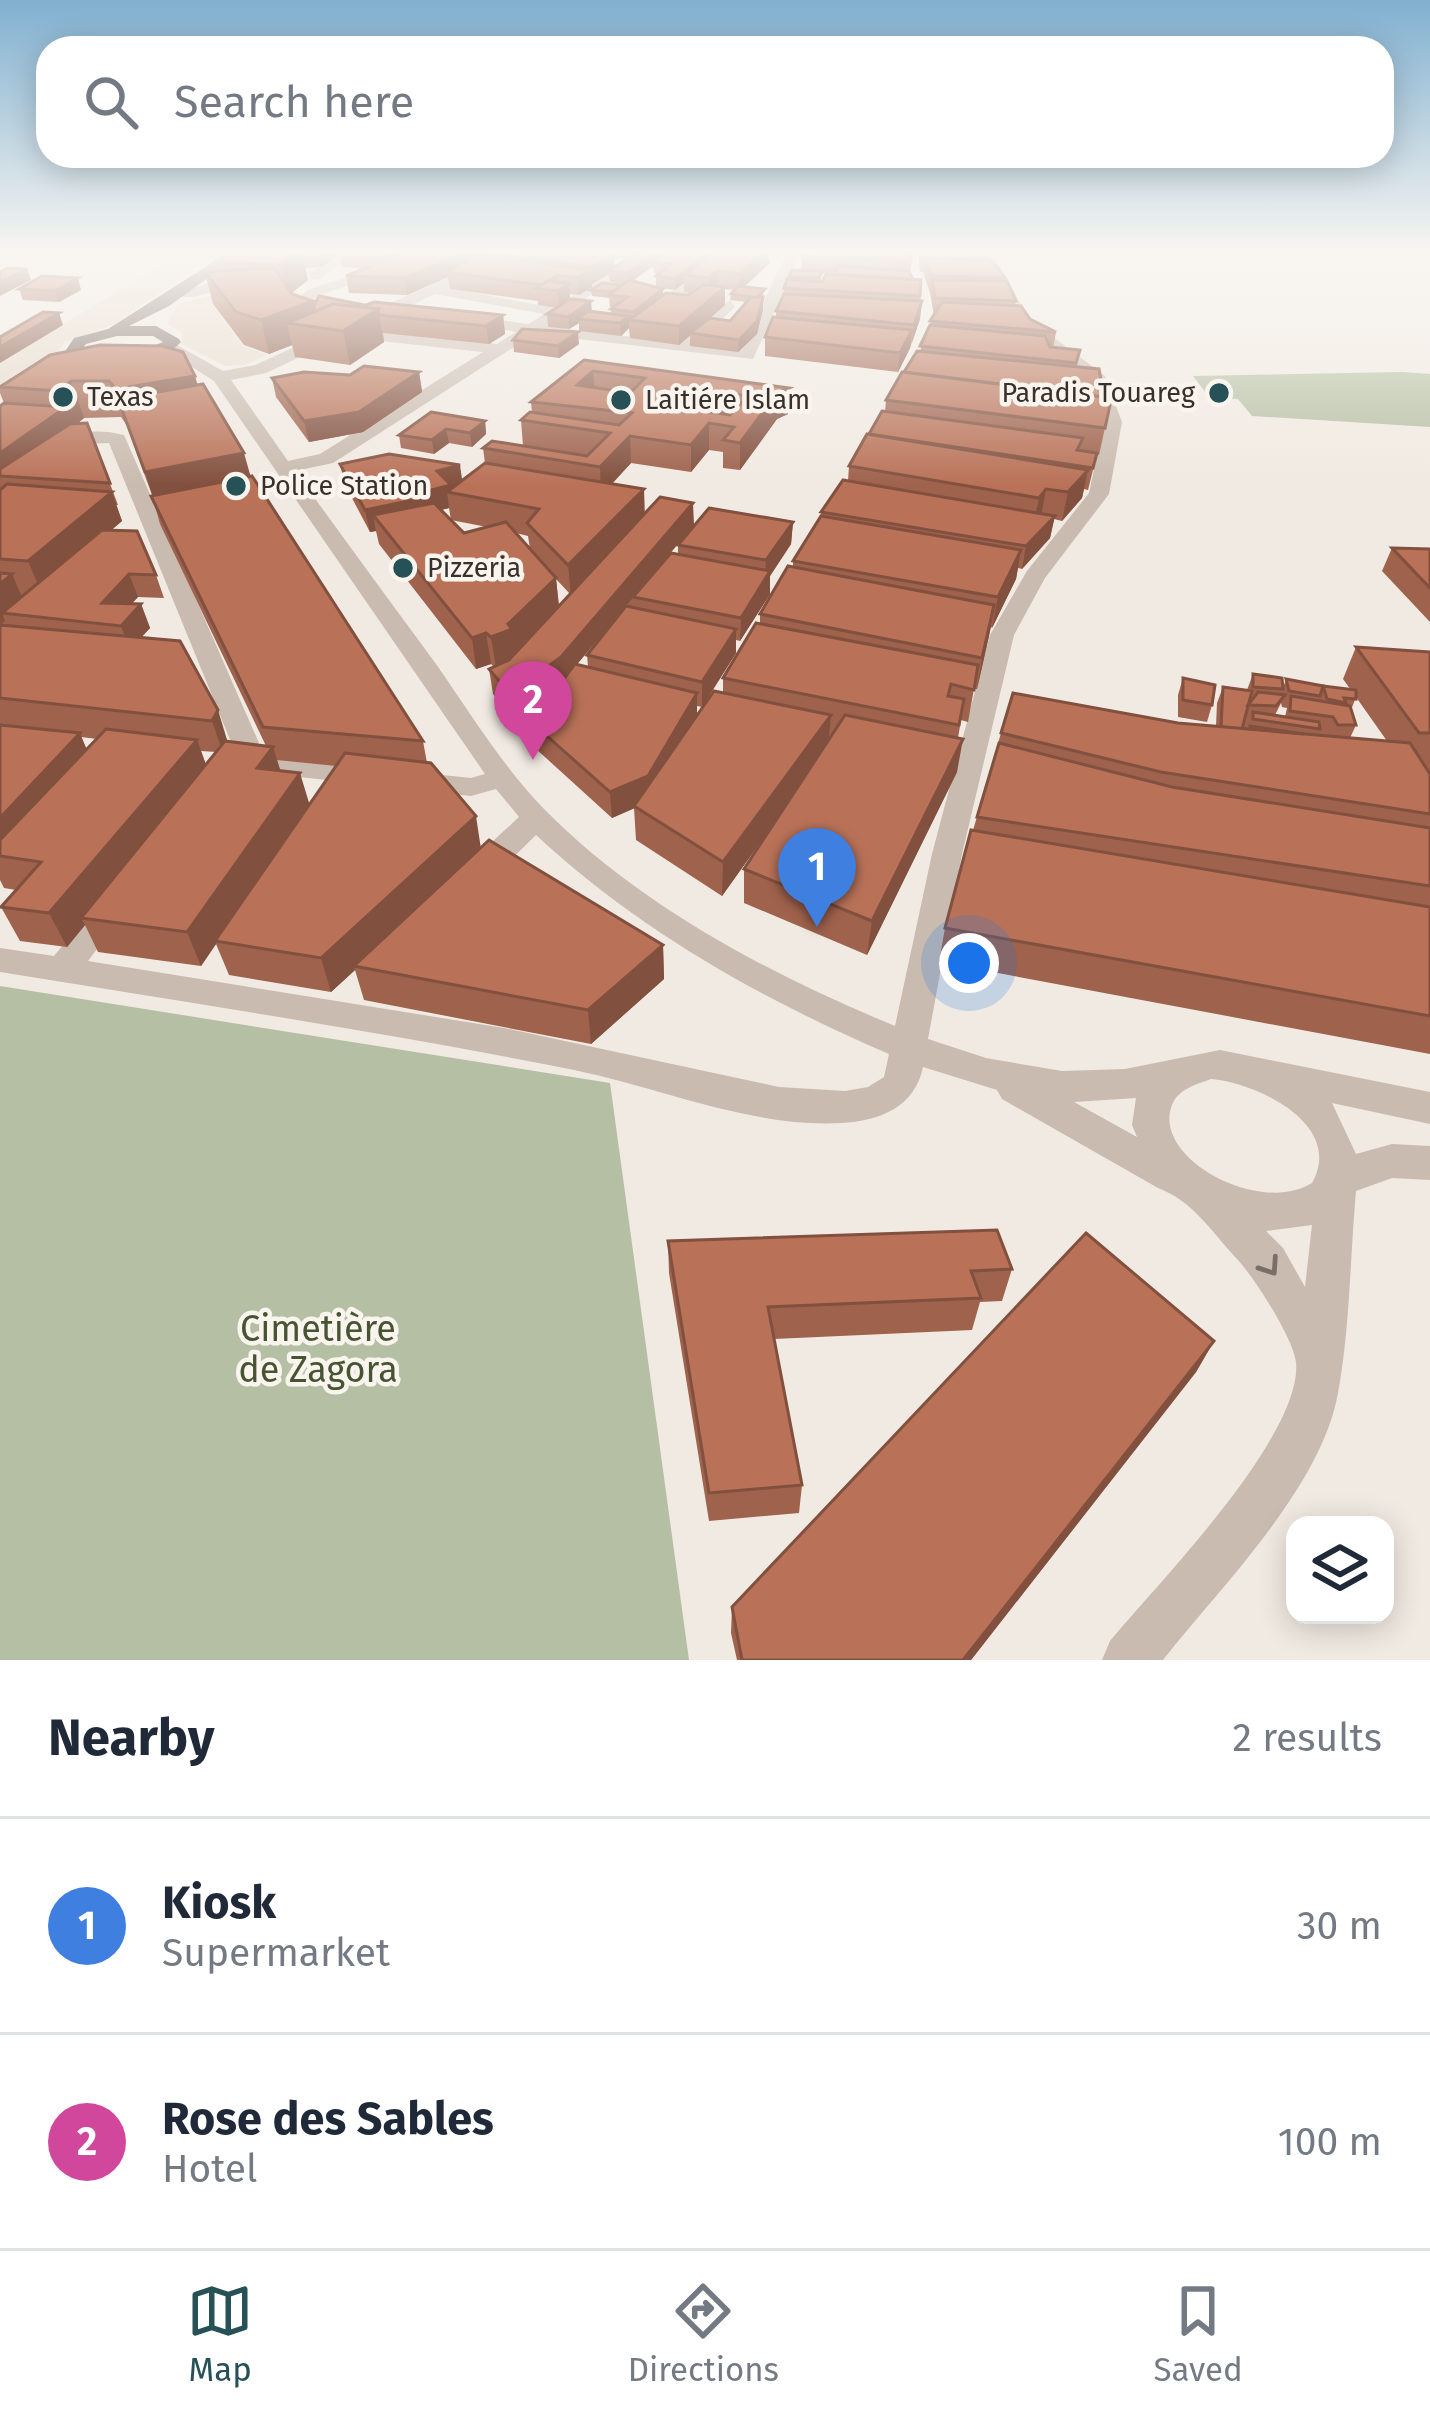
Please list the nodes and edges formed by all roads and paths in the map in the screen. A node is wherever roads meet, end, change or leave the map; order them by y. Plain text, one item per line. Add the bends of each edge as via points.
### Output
1 (110, 329) edge
2 (328, 329) edge
3 (344, 329) edge
4 (526, 329) edge
5 (539, 329) edge
6 (634, 329) edge
7 (701, 329) edge
8 (758, 329) edge
9 (1033, 329) edge
10 (156, 331) joint
11 (338, 332) junction
12 (103, 333) junction
13 (621, 340) junction
14 (169, 347) junction
15 (681, 347) junction
16 (497, 349) junction
17 (144, 358) junction
18 (260, 369) junction
19 (208, 372) junction
20 (304, 374) edge
21 (416, 384) edge
22 (439, 386) junction
23 (132, 431) edge
24 (110, 435) junction
25 (287, 484) junction
26 (0, 487) edge
27 (217, 760) junction
28 (504, 778) junction
29 (201, 796) edge
30 (536, 818) junction
31 (132, 883) edge
32 (451, 899) edge
33 (0, 960) edge
34 (62, 970) junction
35 (366, 980) edge
36 (332, 1012) junction
37 (908, 1046) junction
38 (975, 1069) junction
39 (1264, 1074) junction
40 (1172, 1076) junction
41 (1430, 1108) edge
42 (1430, 1163) edge
43 (1336, 1182) junction
44 (1200, 1192) junction
45 (1319, 1359) junction
46 (1129, 1660) edge

1 - 12 main road
2 - 11 street
3 - 11 street
4 - 16 street
5 - 13 street
6 - 13 street
7 - 15 street
8 - 15 street via 747,356
9 - 37 street via 1099,380 1113,422 1099,494 1002,635
10 - 12 main road
10 - 14 main road via 172,337
11 - 16 street
11 - 18 street
12 - 17 main road via 72,346 62,365
13 - 15 street
14 - 17 main road
14 - 19 street
16 - 22 street
17 - 19 street
18 - 19 street
18 - 20 street
19 - 25 street
21 - 22 street
22 - 25 street
23 - 24 street
24 - 26 street via 70,439
24 - 27 street via 124,448 197,664 244,742
25 - 28 street
27 - 28 street via 338,783 471,787
27 - 29 street
28 - 30 street
30 - 32 street
30 - 37 street via 591,868 687,934 787,992
31 - 34 street
33 - 34 street
34 - 36 street via 210,982
35 - 36 street
36 - 37 street via 808,1106 850,1107 892,1094
37 - 38 street
38 - 40 street via 1085,1088
38 - 44 street
39 - 40 street via 1210,1064
39 - 41 street
39 - 43 street via 1313,1106 1332,1131
40 - 44 street via 1154,1095 1156,1144
42 - 43 street via 1388,1160
43 - 44 street via 1322,1202 1267,1216
43 - 45 street
44 -> 45 street via 1268,1262
45 - 46 street via 1306,1426 1285,1463

